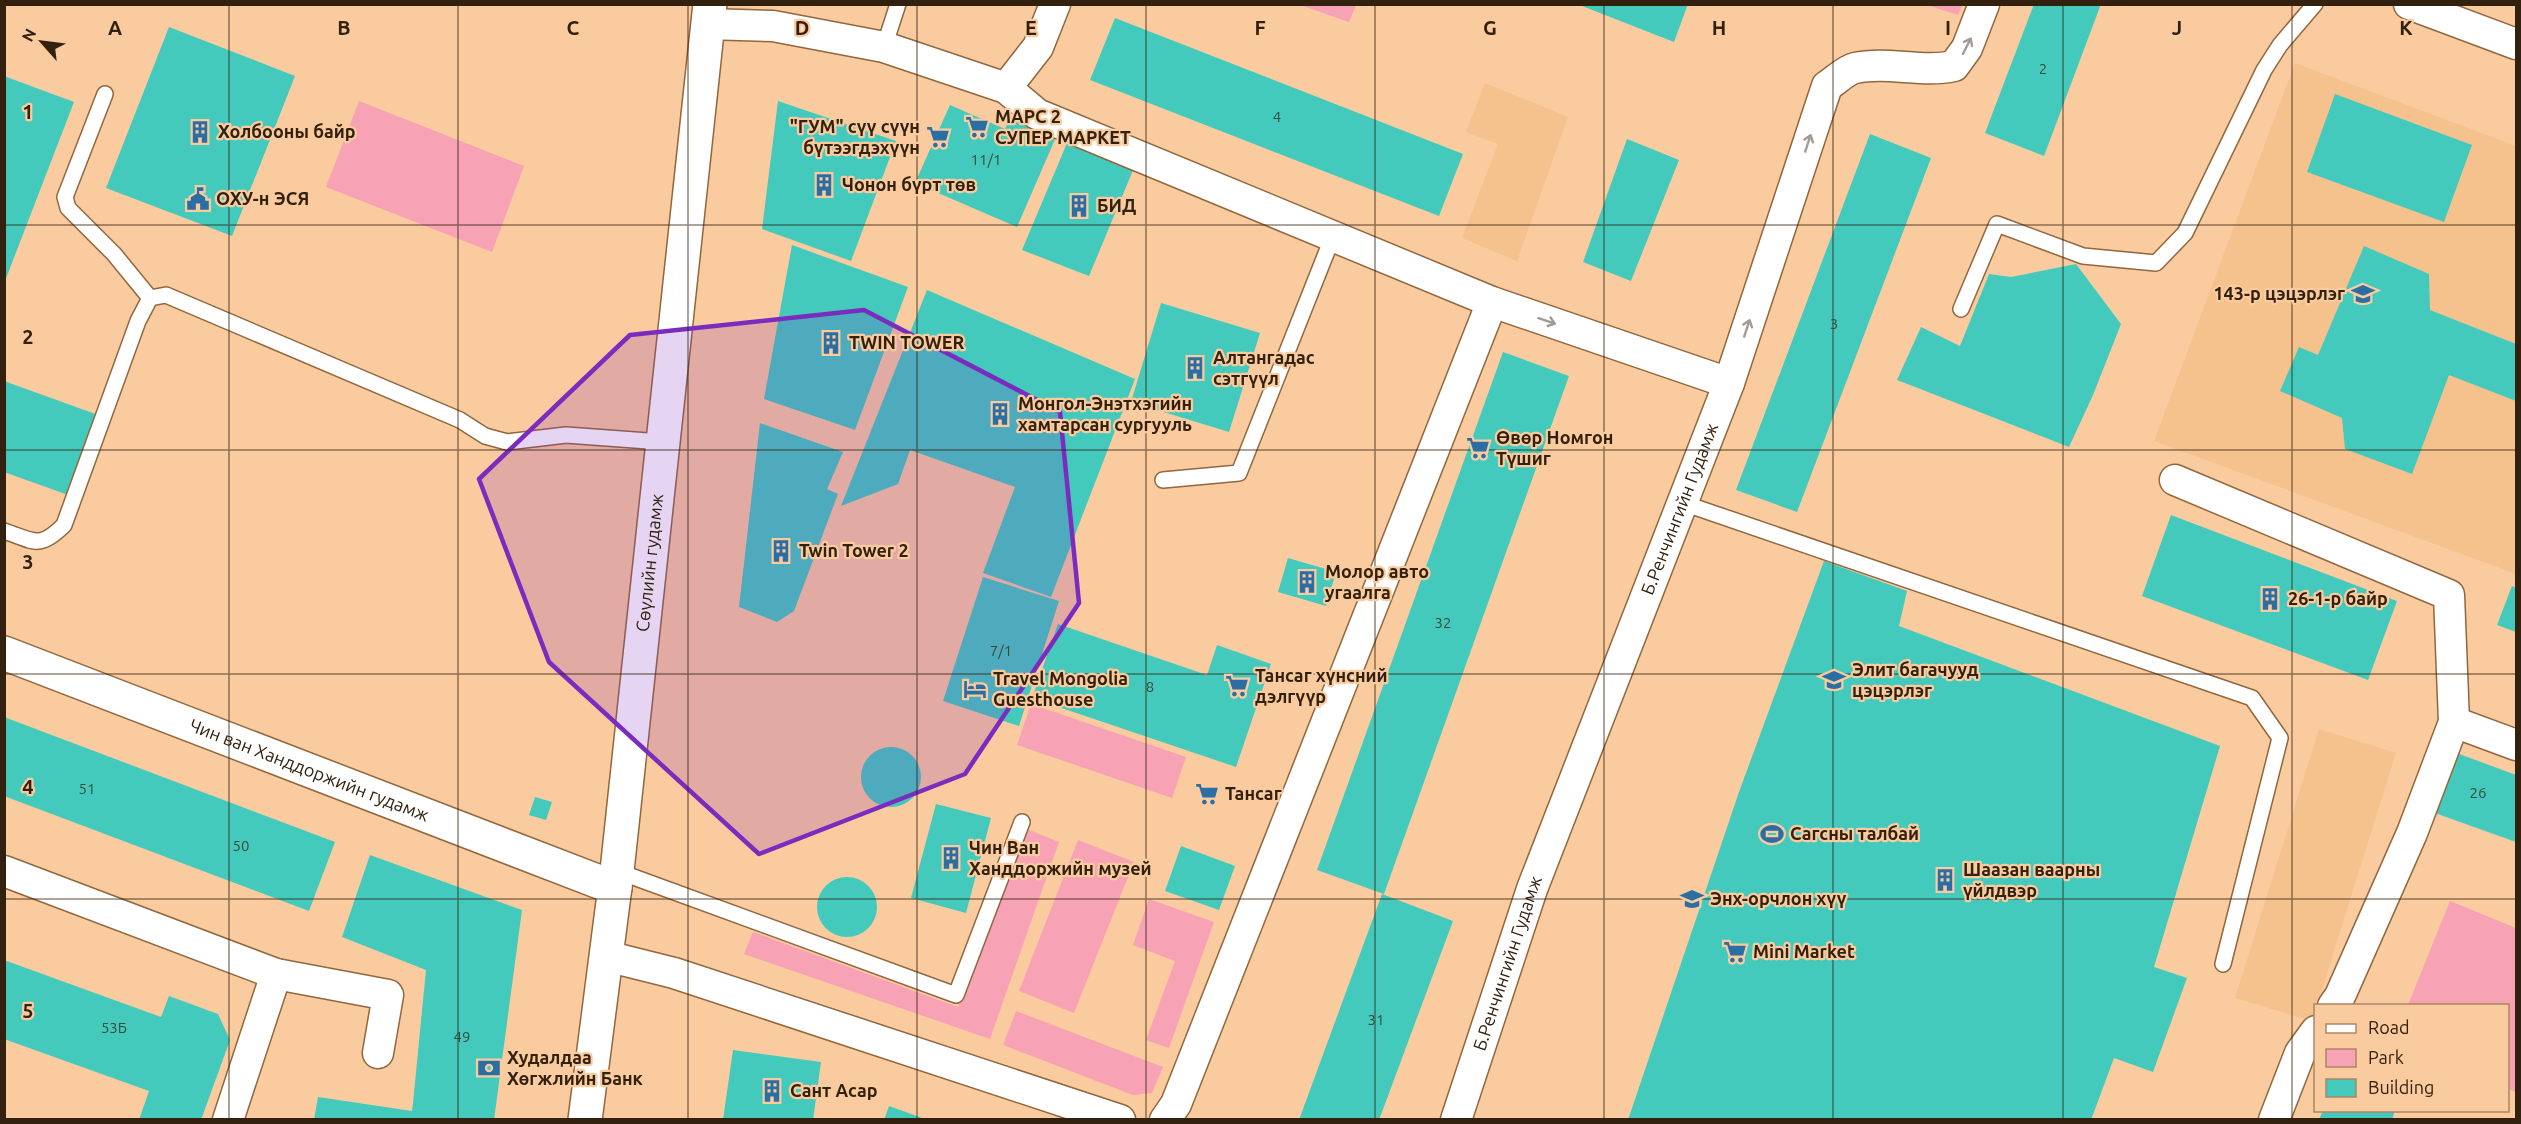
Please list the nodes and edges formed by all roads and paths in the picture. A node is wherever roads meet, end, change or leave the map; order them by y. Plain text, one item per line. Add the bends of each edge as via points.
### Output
1 (898, 4) edge
2 (1055, 4) edge
3 (1984, 4) edge
4 (2315, 4) edge
5 (2409, 4) edge
6 (709, 14) edge
7 (2517, 44) edge
8 (884, 47) junction
9 (1006, 88) junction
10 (105, 94) dead end
11 (1333, 236) junction
12 (150, 298) junction
13 (1492, 302) junction
14 (1961, 309) dead end
15 (1729, 383) junction
16 (662, 442) junction
17 (1163, 480) dead end
18 (2175, 480) dead end
19 (1683, 503) junction
20 (4, 531) edge
21 (4, 653) edge
22 (2454, 722) junction
23 (2517, 745) edge
24 (1022, 822) dead end
25 (4, 871) edge
26 (616, 880) junction
27 (606, 956) junction
28 (2223, 963) dead end
29 (276, 974) junction
30 (2334, 1004) edge
31 (2314, 1034) edge
32 (378, 1053) dead end
33 (228, 1119) edge
34 (585, 1119) edge
35 (1120, 1119) edge
36 (1165, 1119) edge
37 (1456, 1119) edge
38 (2274, 1119) edge

1 - 8 lane
2 - 9 street via 1038,47
15 -> 3 street, Б.Ренчингийн Гудамж via 1827,86 1853,69 1897,66 1936,70 1954,66 1967,48
4 - 14 lane via 2264,70 2185,233 2156,263 2083,256 1997,224
5 - 7 street
6 - 8 street
6 - 16 main road, Сөүлийн гудамж
8 - 9 street
9 - 11 street via 1037,114
10 - 12 lane via 65,197 68,208 114,254
11 - 13 street
11 - 17 lane via 1239,473
12 - 16 lane via 166,295 460,420 485,436 507,442 566,435
12 - 20 lane via 138,321 64,525 50,540 36,542
13 -> 15 street
13 - 36 street via 1176,1104
15 - 19 street, Б.Ренчингийн Гудамж
16 - 26 main road, Сөүлийн гудамж
18 - 22 street via 2450,595
19 - 28 lane via 2252,698 2280,738
19 - 37 street, Б.Ренчингийн Гудамж via 1532,889
21 - 26 main road, Чин ван Ханддоржийн гудамж
22 - 23 street
22 - 30 street via 2412,833
24 - 26 lane via 956,995
25 - 29 street
26 - 27 main road, Сөүлийн гудамж
27 - 34 main road, Сөүлийн гудамж
27 - 35 street via 674,973
29 - 32 street via 388,995
29 - 33 street
31 - 38 street via 2300,1053

